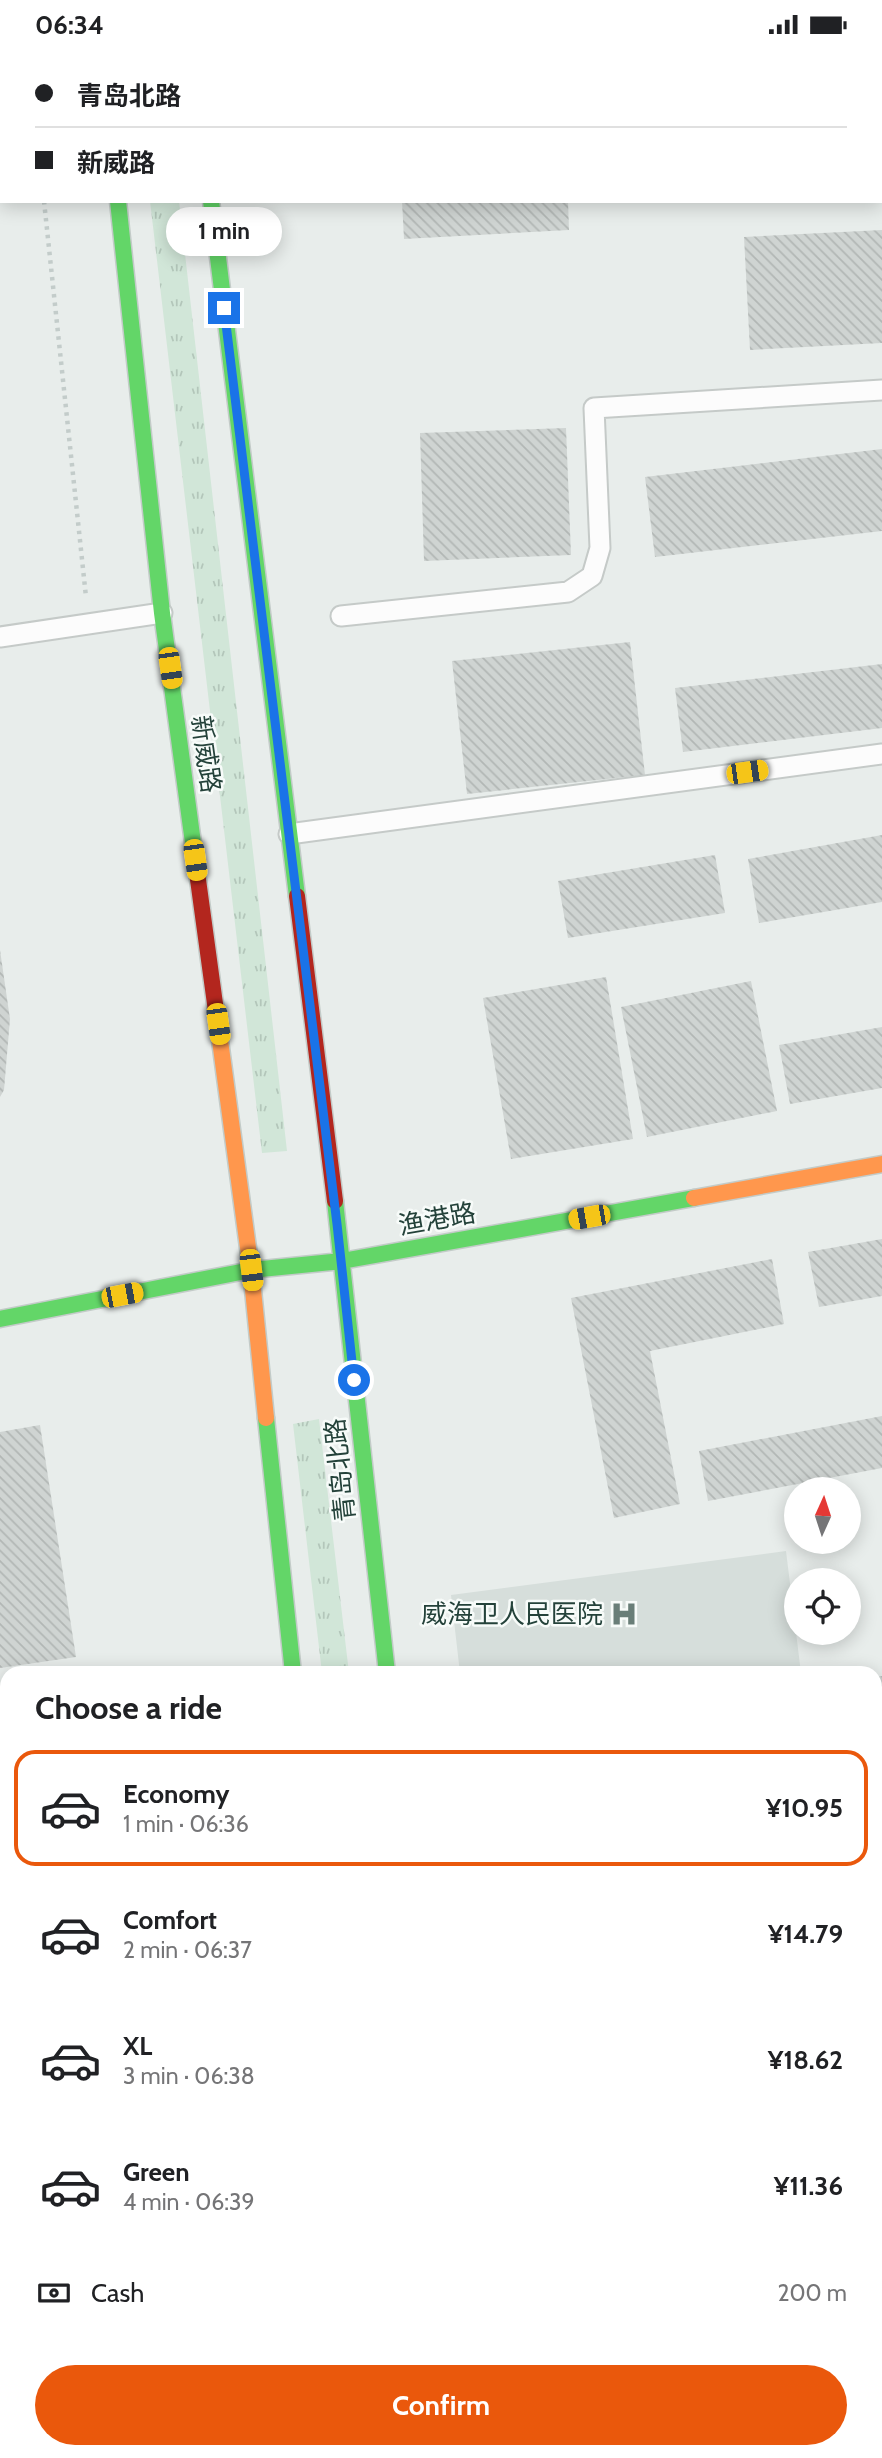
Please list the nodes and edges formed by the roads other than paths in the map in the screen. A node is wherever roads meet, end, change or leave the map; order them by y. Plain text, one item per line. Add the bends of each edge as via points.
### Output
1 (118, 203) edge
2 (211, 203) edge
3 (882, 390) edge
4 (162, 613) junction
5 (341, 616) dead end
6 (0, 637) edge
7 (882, 754) edge
8 (289, 835) junction
9 (882, 1164) edge
10 (342, 1261) junction
11 (251, 1270) junction
12 (0, 1319) edge
13 (292, 1666) edge
14 (386, 1666) edge

1 - 4 main road, 新威路
2 - 8 main road
3 - 5 lane via 594,408 600,548 592,576 568,593
4 - 6 lane
4 - 11 main road, 新威路
7 - 8 lane
8 - 10 main road
9 - 10 main road, 渔港路
10 - 11 main road, 渔港路
10 - 14 main road, 青岛北路
11 - 12 main road, 渔港路
11 - 13 main road

